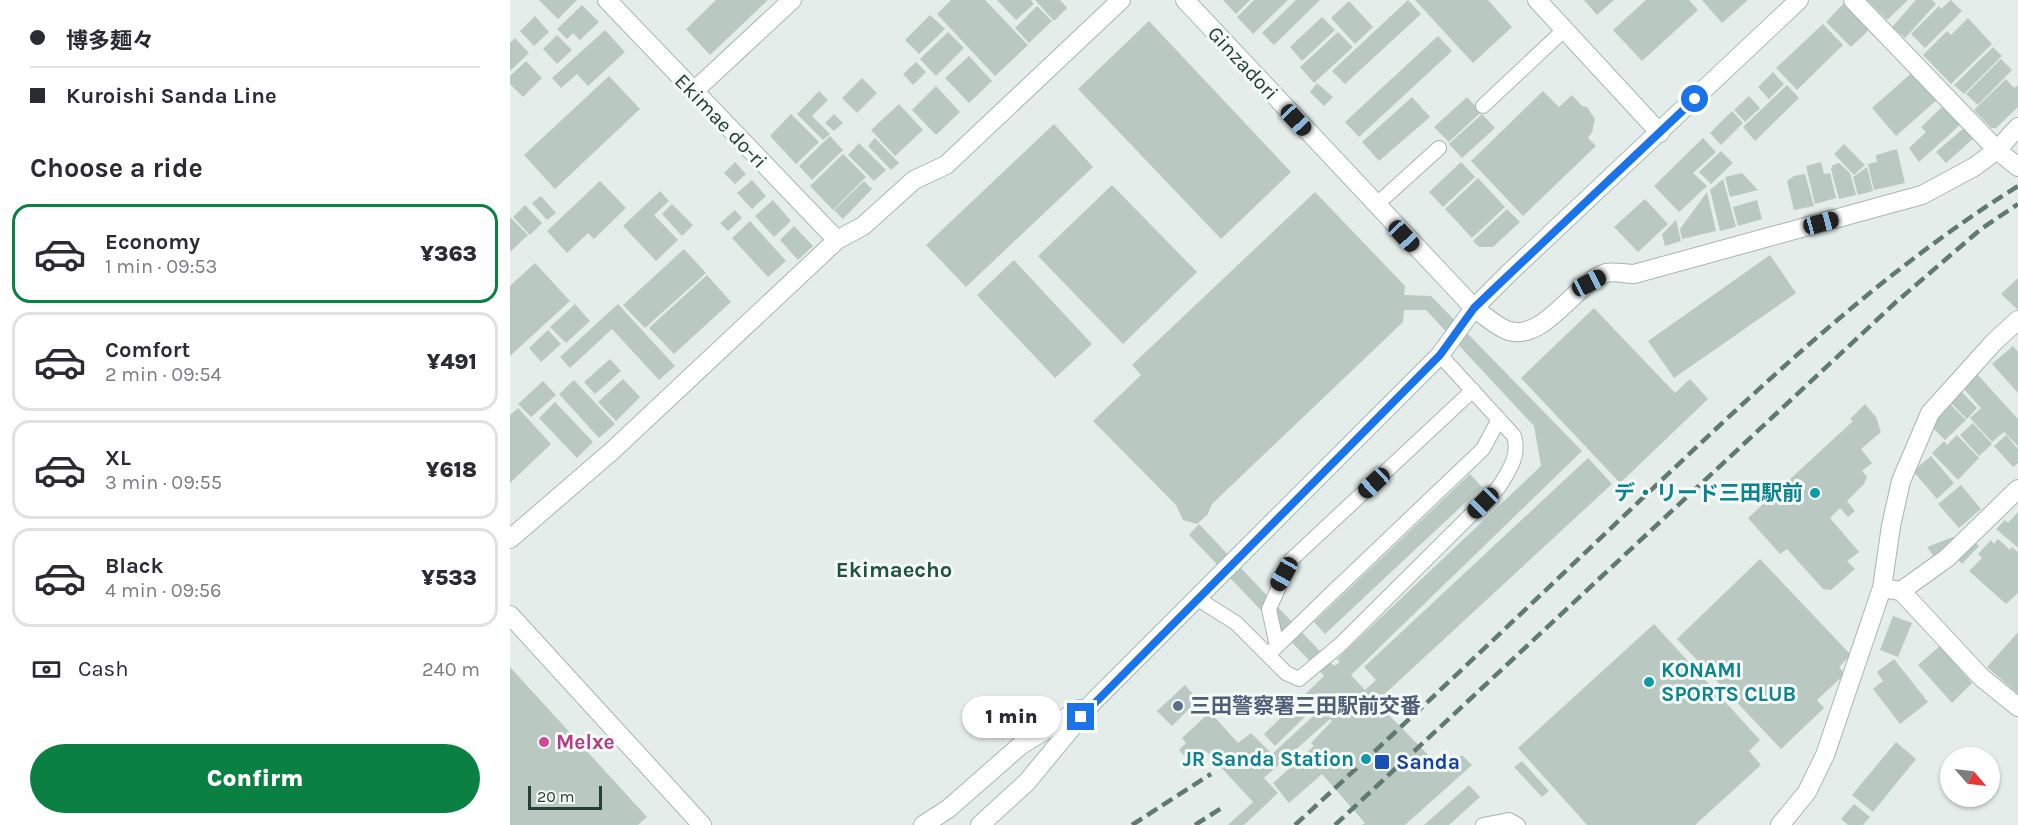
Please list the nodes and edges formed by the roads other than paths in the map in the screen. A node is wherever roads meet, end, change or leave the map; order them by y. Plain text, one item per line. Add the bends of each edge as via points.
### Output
1 (607, 0) edge
2 (792, 0) edge
3 (1121, 0) edge
4 (1185, 0) edge
5 (1537, 0) edge
6 (1799, 0) edge
7 (1853, 0) edge
8 (1564, 30) junction
9 (693, 92) junction
10 (1483, 105) dead end
11 (2018, 127) edge
12 (1660, 133) junction
13 (1439, 148) dead end
14 (1997, 150) junction
15 (2018, 167) edge
16 (1376, 205) junction
17 (837, 240) junction
18 (1474, 308) junction
19 (2018, 320) edge
20 (1440, 355) junction
21 (1473, 390) junction
22 (1499, 419) junction
23 (2018, 489) edge
24 (510, 539) edge
25 (1882, 588) junction
26 (1901, 591) junction
27 (1198, 598) junction
28 (510, 615) edge
29 (1272, 650) junction
30 (1093, 702) junction
31 (2018, 707) edge
32 (1491, 824) edge
33 (702, 825) edge
34 (923, 825) edge
35 (980, 825) edge
36 (1518, 825) edge
37 (1780, 825) edge

1 - 9 street, Ekimae do-ri
2 - 9 street
3 - 17 street via 946,165 914,180 863,226
4 - 16 street, Ginzadori
5 - 8 street
6 - 12 street
7 - 14 street
8 - 10 lane
8 - 12 street
9 - 17 street, Ekimae do-ri
11 - 14 street, Ginzadori
12 - 18 street
13 - 16 lane
14 - 15 street
14 - 18 street, Ginzadori via 1922,195 1634,274 1608,272 1527,331 1509,331
16 - 18 street, Ginzadori
17 - 24 street via 613,450
18 - 20 street
19 - 25 street via 1930,413 1900,481
20 - 21 lane
20 - 27 street
21 - 22 lane
21 - 29 lane via 1291,560 1269,609
22 - 29 lane via 1483,449
22 - 29 lane via 1514,436 1518,448 1499,487 1307,674 1292,678
23 - 26 street via 1947,558
25 - 26 street
25 - 37 street via 1825,755 1807,792
26 - 31 street via 1981,677
27 - 29 lane
27 - 30 street
28 - 33 street
30 - 34 street via 1021,745 948,809
30 - 35 street via 1027,782
32 - 36 lane via 1509,820

